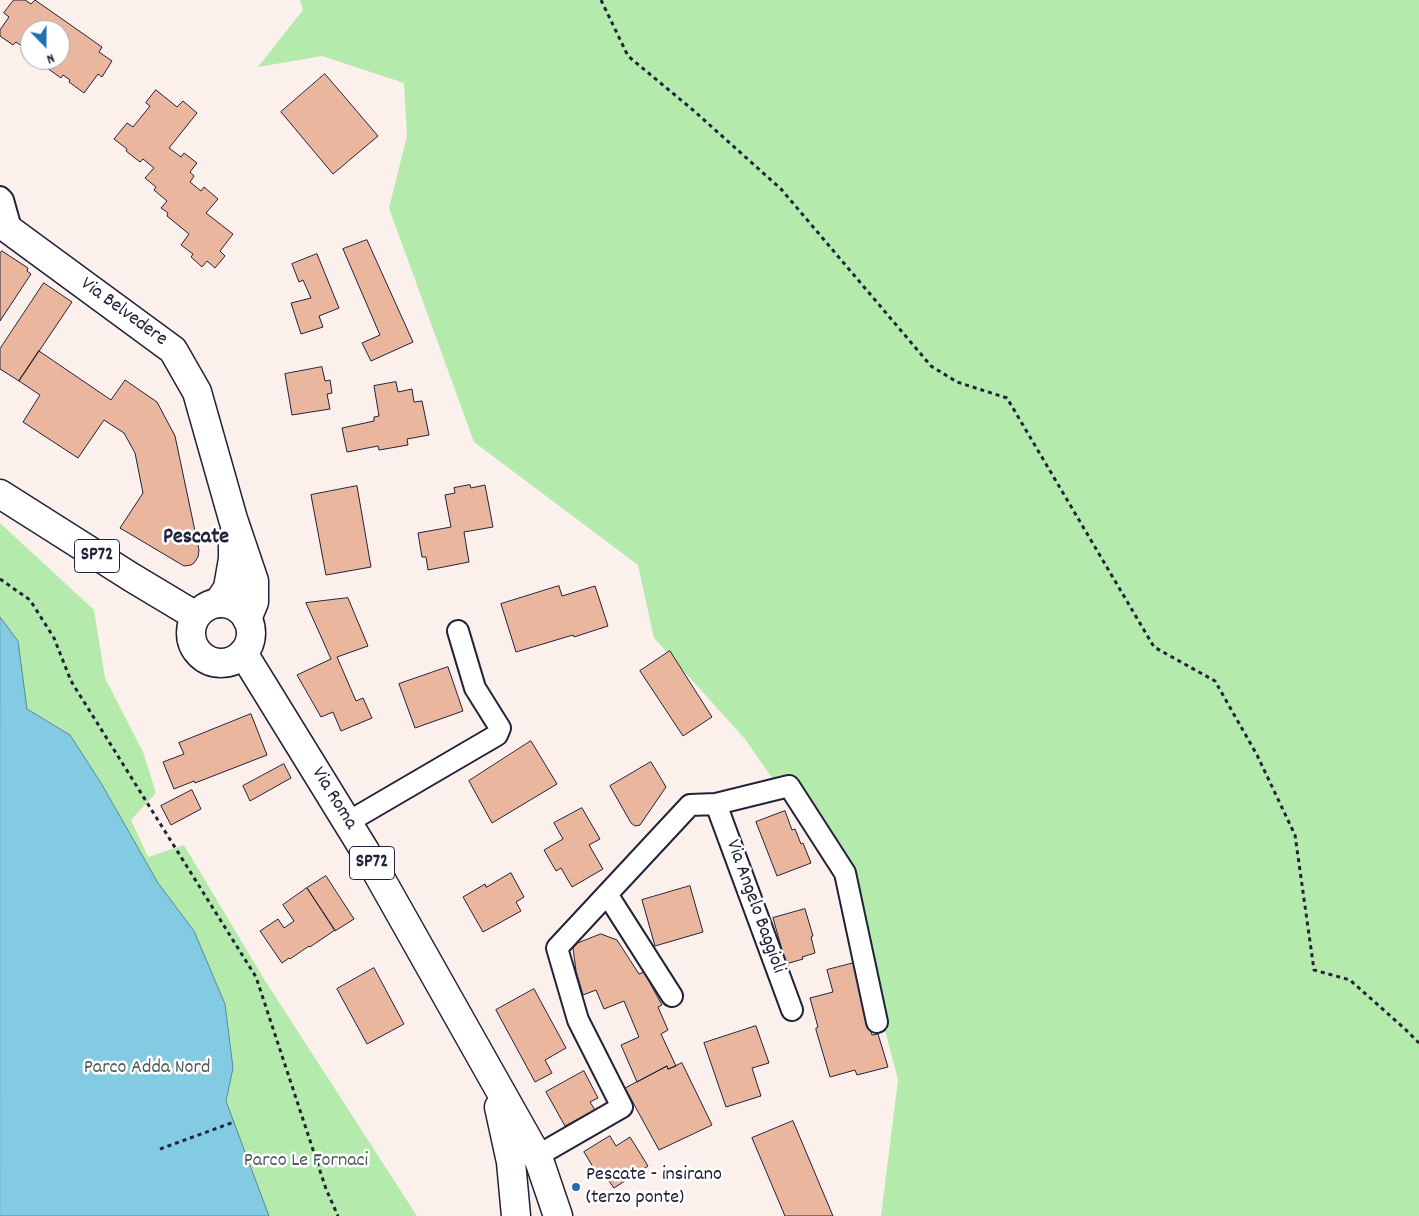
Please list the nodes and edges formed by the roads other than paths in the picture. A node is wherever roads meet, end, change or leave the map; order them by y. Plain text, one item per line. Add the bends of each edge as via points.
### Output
1 (0, 197) edge
2 (6, 228) edge
3 (0, 494) edge
4 (233, 519) junction
5 (207, 610) junction
6 (247, 619) junction
7 (458, 631) dead end
8 (243, 653) junction
9 (716, 804) junction
10 (348, 822) junction
11 (607, 894) junction
12 (672, 996) dead end
13 (792, 1010) dead end
14 (877, 1022) dead end
15 (493, 1078) junction
16 (536, 1156) junction
17 (516, 1216) edge
18 (541, 1216) edge
19 (558, 1216) edge

1 - 2 street
2 - 4 main road, Via Belvedere via 173,350 196,392
3 - 5 main road, SP72 via 131,577
4 - 5 main road, Via Belvedere via 233,559 228,588
4 - 6 main road, Via Belvedere via 254,581 254,602
5 - 6 main road via 226,604 242,612
5 - 8 main road via 192,625 193,645 198,653 216,663 235,659
6 - 8 main road via 251,636
7 - 10 street via 475,688 500,728 497,735
8 - 10 main road, Via Roma / SP72
9 - 11 street via 690,805
9 - 13 street, Via Angelo Baggioli
9 - 14 street via 789,786 845,873
10 - 15 main road, Via Roma / SP72
11 - 12 street
11 - 16 street via 557,948 578,1020 622,1107
15 - 16 main road
15 - 17 main road via 511,1162
15 - 18 main road via 530,1168
16 - 19 main road

